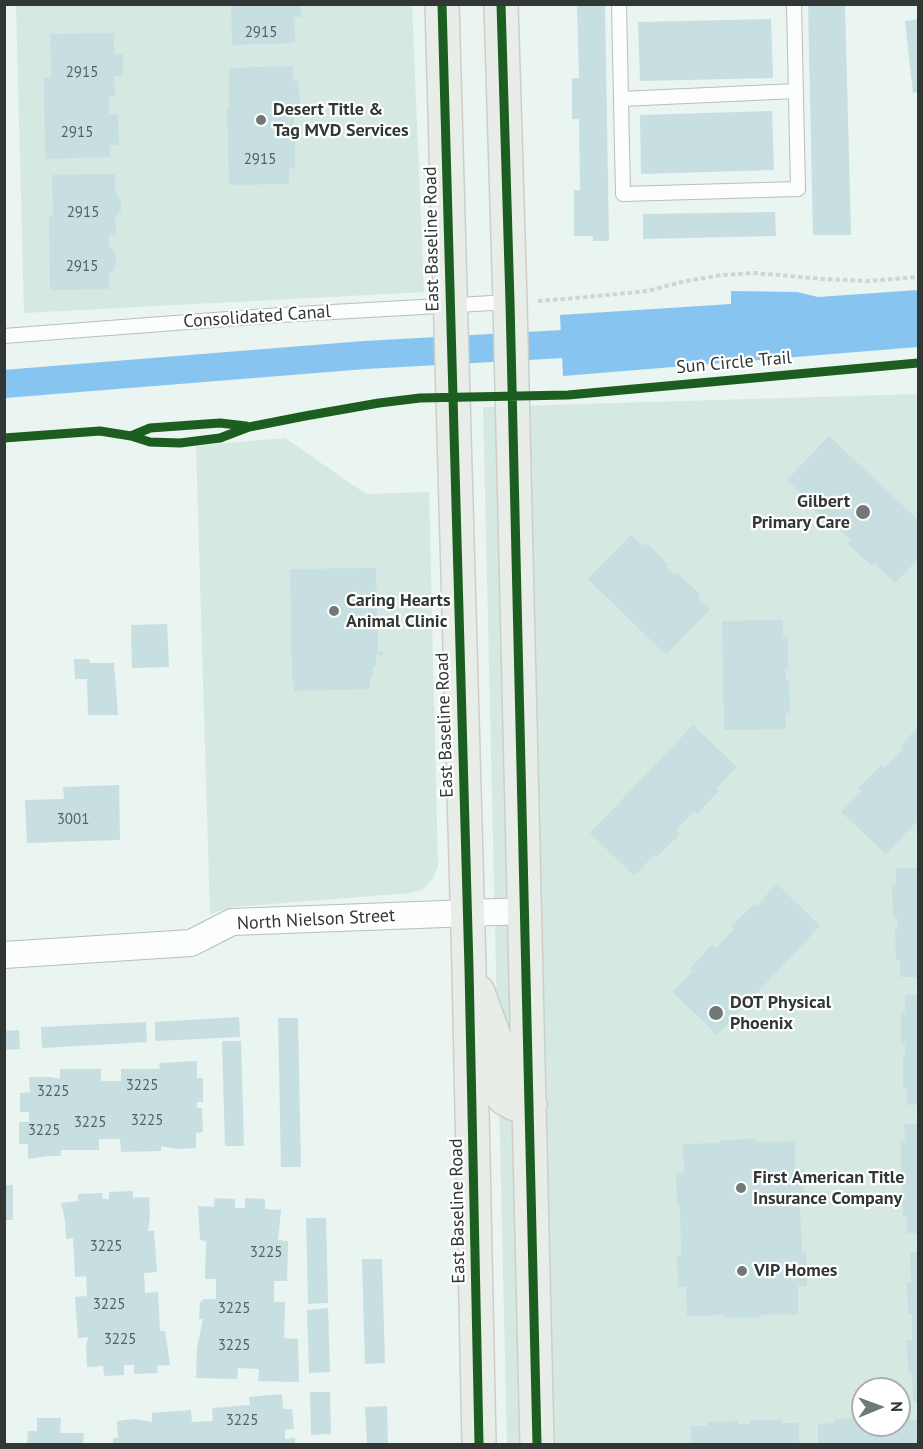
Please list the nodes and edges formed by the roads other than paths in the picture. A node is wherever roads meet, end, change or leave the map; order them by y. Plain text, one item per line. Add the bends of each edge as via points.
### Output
1 (442, 4) edge
2 (501, 4) edge
3 (619, 4) edge
4 (794, 4) edge
5 (796, 91) junction
6 (621, 99) junction
7 (510, 302) junction
8 (450, 305) junction
9 (4, 336) edge
10 (524, 910) junction
11 (467, 913) junction
12 (4, 955) edge
13 (469, 968) junction
14 (530, 1104) junction
15 (479, 1444) edge
16 (537, 1444) edge

1 - 8 main road, East Baseline Road
2 - 7 main road
3 - 6 lane
4 - 5 lane
5 - 6 lane
5 - 6 lane via 798,189 623,194
7 - 8 lane, Consolidated Canal
7 - 10 main road
8 - 9 lane, Consolidated Canal
8 - 11 main road, East Baseline Road
10 - 11 street, North Nielson Street
10 - 14 main road
11 - 12 street, North Nielson Street via 232,922 191,943
11 - 13 main road, East Baseline Road
13 - 14 main road via 495,1039 497,1089 515,1104
13 - 15 main road, East Baseline Road
14 - 16 main road

